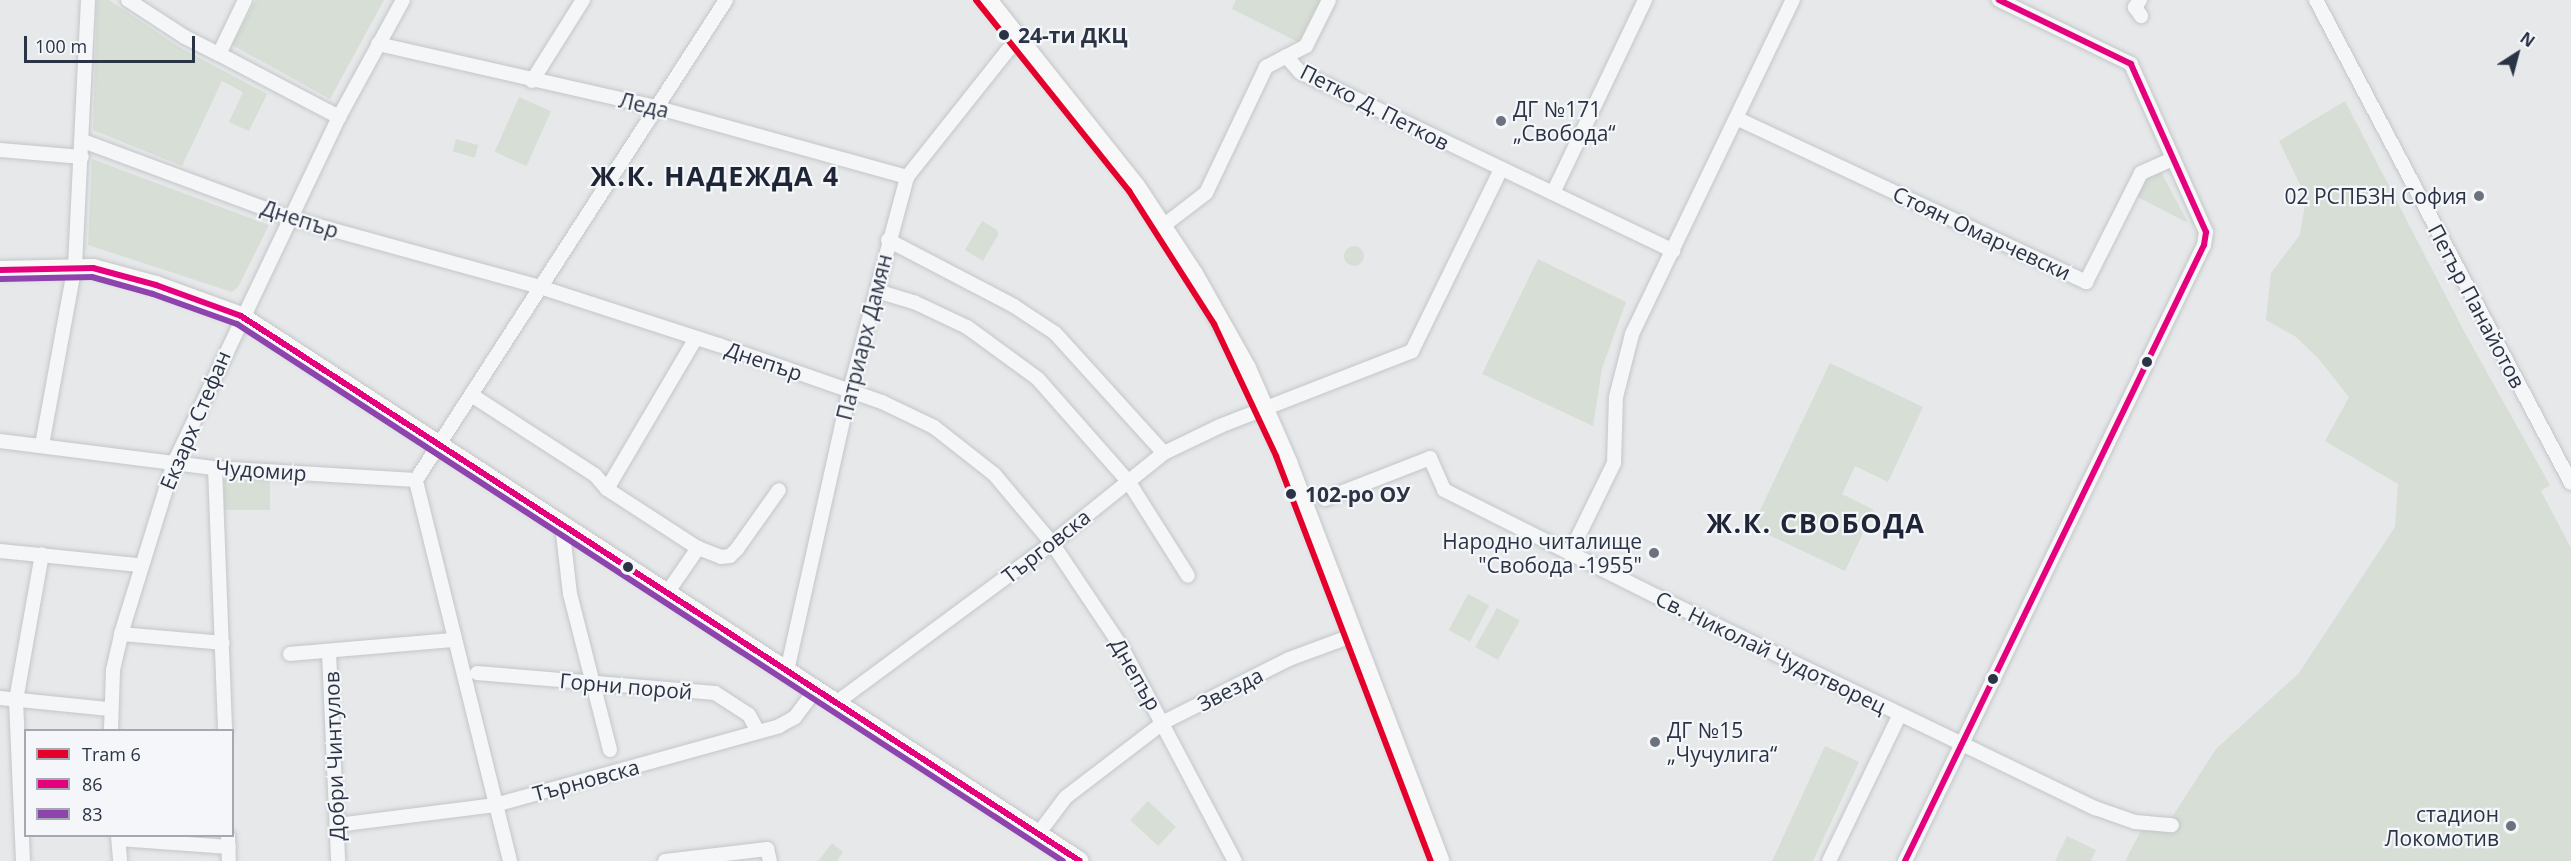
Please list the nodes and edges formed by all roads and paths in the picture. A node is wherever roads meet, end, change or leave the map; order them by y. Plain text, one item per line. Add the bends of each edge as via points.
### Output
1 (88, 0) edge
2 (245, 0) edge
3 (403, 0) edge
4 (583, 0) edge
5 (726, 0) edge
6 (987, 0) edge
7 (1329, 0) edge
8 (1646, 0) edge
9 (1793, 0) edge
10 (1999, 0) edge
11 (2140, 0) edge
12 (2316, 0) edge
13 (136, 2) edge
14 (2141, 16) dead end
15 (1020, 41) junction
16 (378, 44) junction
17 (219, 54) junction
18 (1286, 56) junction
19 (532, 81) junction
20 (656, 107) junction
21 (339, 117) junction
22 (1736, 118) junction
23 (83, 141) junction
24 (0, 150) edge
25 (82, 157) junction
26 (2173, 159) junction
27 (1501, 169) junction
28 (907, 177) junction
29 (1553, 193) junction
30 (290, 218) junction
31 (1163, 226) junction
32 (888, 240) junction
33 (1673, 251) junction
34 (75, 266) junction
35 (0, 270) edge
36 (540, 287) junction
37 (877, 291) junction
38 (241, 316) junction
39 (696, 338) junction
40 (850, 390) junction
41 (473, 396) junction
42 (1266, 409) junction
43 (0, 441) edge
44 (439, 445) junction
45 (42, 446) junction
46 (1164, 453) junction
47 (174, 463) junction
48 (215, 468) junction
49 (416, 480) junction
50 (1128, 481) junction
51 (2571, 483) edge
52 (607, 489) junction
53 (779, 490) dead end
54 (1325, 499) dead end
55 (562, 525) junction
56 (1052, 543) junction
57 (699, 548) junction
58 (0, 551) edge
59 (1570, 553) junction
60 (42, 554) junction
61 (140, 565) junction
62 (1188, 576) dead end
63 (667, 593) junction
64 (121, 634) junction
65 (1354, 635) junction
66 (454, 640) junction
67 (223, 643) junction
68 (329, 652) junction
69 (290, 654) dead end
70 (787, 671) junction
71 (477, 673) dead end
72 (595, 684) junction
73 (816, 690) junction
74 (0, 698) edge
75 (16, 700) junction
76 (836, 703) junction
77 (109, 709) junction
78 (1900, 714) junction
79 (1164, 722) junction
80 (111, 729) edge
81 (225, 729) edge
82 (758, 732) junction
83 (1961, 743) junction
84 (610, 750) dead end
85 (495, 805) junction
86 (337, 825) junction
87 (2172, 825) dead end
88 (1038, 834) junction
89 (118, 837) edge
90 (229, 848) edge
91 (23, 861) edge
92 (120, 861) edge
93 (338, 861) edge
94 (510, 861) edge
95 (665, 861) edge
96 (770, 861) edge
97 (1080, 861) edge
98 (1235, 861) edge
99 (1440, 861) edge
100 (1829, 861) edge
101 (1905, 861) edge

1 - 23 street
2 - 17 street
3 - 16 street, Екзарх Стефан
4 - 19 street
5 - 20 street
6 - 15 street
7 - 18 street via 1306,46
8 - 29 street
9 - 22 street
10 - 26 street via 2131,64
11 - 14 street via 2135,7
12 - 51 street, Петър Панайотов
13 - 17 street
15 - 28 street, Патриарх Дамян via 1008,50
15 - 31 street via 1112,155
16 - 19 street, Леда
16 - 21 street, Екзарх Стефан
17 - 21 street
18 - 27 street, Петко Д. Петков via 1300,72
18 - 31 street, Петко Д. Петков via 1266,67 1206,192 1196,204
19 - 20 street, Леда
20 - 28 street, Леда
20 - 36 street
21 - 30 street, Екзарх Стефан
22 - 26 street, Стоян Омарчевски via 2086,282 2141,173
22 - 33 street
23 - 25 street
23 - 30 street, Днепър
24 - 25 street
25 - 34 street
26 - 83 street via 2206,232 2204,245
27 - 29 street, Петко Д. Петков
27 - 42 street via 1412,351
28 - 32 street, Патриарх Дамян
29 - 33 street, Петко Д. Петков
30 - 36 street, Днепър
30 - 38 street, Екзарх Стефан
31 - 42 street via 1221,320
32 - 37 street, Патриарх Дамян
32 - 46 street via 1014,306 1055,333
33 - 59 street via 1632,334 1612,428 1614,464
34 - 35 street
34 - 38 street via 156,285
34 - 45 street
36 - 39 street, Днепър
36 - 41 street
37 - 40 street, Патриарх Дамян
37 - 50 street via 942,314 1009,355 1063,404
38 - 44 street
38 - 47 street, Екзарх Стефан
39 - 40 street, Днепър
39 - 52 street
40 - 56 street, Днепър via 912,416 952,439 994,474
40 - 70 street, Патриарх Дамян
41 - 44 street
41 - 52 street via 595,475
42 - 46 street, Търговска
42 - 65 street
43 - 45 street, Чудомир
44 - 49 street
44 - 55 street
45 - 47 street, Чудомир
46 - 50 street, Търговска
47 - 48 street, Чудомир
47 - 61 street, Екзарх Стефан
48 - 49 street, Чудомир
48 - 67 street
49 - 66 street
50 - 56 street, Търговска
50 - 62 street
52 - 57 street
53 - 57 street via 730,556 721,557
54 - 59 street, Св. Николай Чудотворец via 1430,458 1444,490
55 - 63 street
55 - 72 street via 570,594
56 - 76 street, Търговска
56 - 79 street, Днепър via 1121,646
57 - 63 street
58 - 60 street
59 - 78 street, Св. Николай Чудотворец
60 - 61 street
60 - 75 street
61 - 64 street, Екзарх Стефан
63 - 70 street
64 - 67 street
64 - 77 street, Екзарх Стефан
65 - 79 street, Звезда via 1289,659
65 - 99 street
66 - 68 street
66 - 85 street
67 - 81 street
68 - 69 street
68 - 86 street, Добри Чинтулов
70 - 73 street
71 - 72 street, Горни порой
72 - 82 street, Горни порой via 715,693 749,715
72 - 84 street
73 - 76 street
73 - 82 street, Търновска via 795,717
74 - 75 street
75 - 77 street
75 - 91 street
76 - 88 street
77 - 80 street, Екзарх Стефан
78 - 83 street, Св. Николай Чудотворец
78 - 100 street
79 - 88 street, Звезда via 1066,797
79 - 98 street, Днепър
82 - 85 street, Търновска
83 - 87 street, Св. Николай Чудотворец via 2095,808 2135,822
83 - 101 street
85 - 86 street, Търновска
85 - 94 street
86 - 93 street, Добри Чинтулов
88 - 97 street
89 - 90 street
89 - 92 street
95 - 96 street via 767,849

